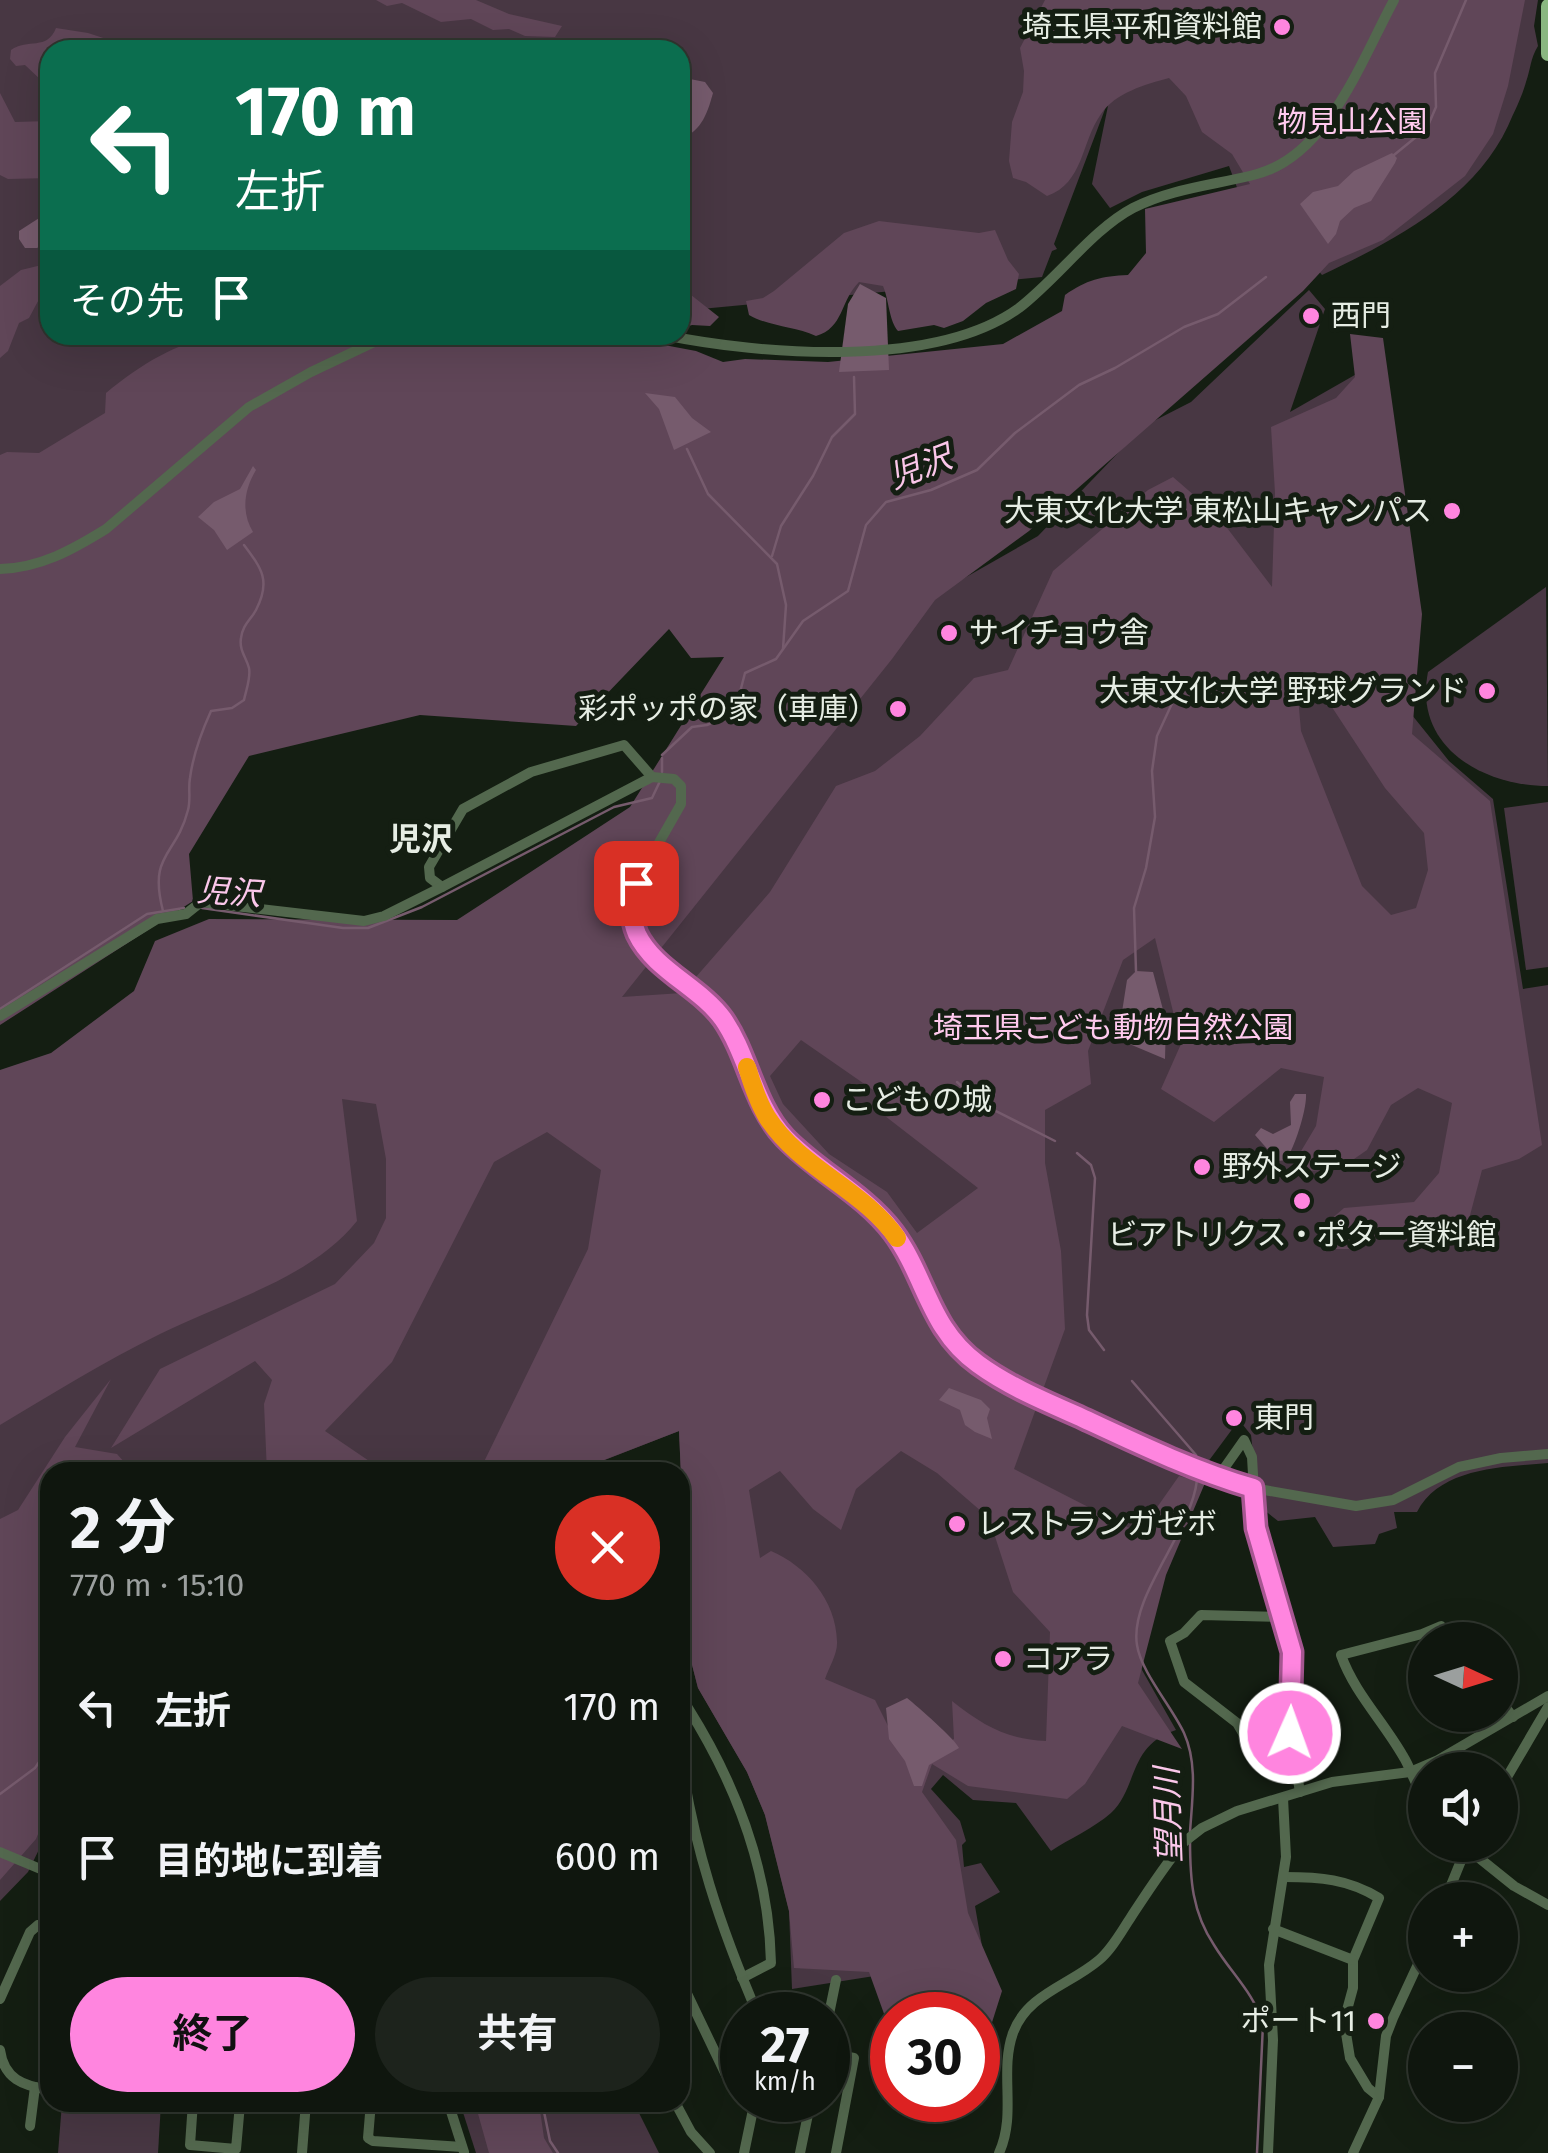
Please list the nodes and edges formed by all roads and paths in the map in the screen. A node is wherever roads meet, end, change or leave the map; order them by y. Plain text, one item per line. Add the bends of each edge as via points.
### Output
1 (1394, 0) edge
2 (1548, 6) edge
3 (1548, 54) edge
4 (690, 339) edge
5 (368, 345) edge
6 (0, 569) edge
7 (658, 777) junction
8 (442, 886) junction
9 (0, 1016) edge
10 (1548, 1454) edge
11 (1218, 1477) junction
12 (1253, 1488) junction
13 (1282, 1617) junction
14 (1408, 1637) edge
15 (1548, 1696) edge
16 (1548, 1707) edge
17 (690, 1711) edge
18 (1518, 1713) edge
19 (1486, 1732) edge
20 (1290, 1733) junction
21 (1452, 1752) edge
22 (1518, 1758) edge
23 (1408, 1768) edge
24 (1408, 1772) edge
25 (1300, 1792) junction
26 (1283, 1798) junction
27 (690, 1820) edge
28 (0, 1852) edge
29 (1485, 1862) edge
30 (40, 1870) edge
31 (1284, 1877) junction
32 (1548, 1906) edge
33 (40, 1926) edge
34 (1274, 1930) junction
35 (1353, 1960) junction
36 (742, 1978) junction
37 (836, 1980) dead end
38 (1408, 1987) edge
39 (748, 1992) edge
40 (834, 1992) edge
41 (0, 1999) edge
42 (690, 2000) edge
43 (0, 2050) edge
44 (850, 2057) edge
45 (720, 2062) edge
46 (850, 2079) edge
47 (35, 2088) junction
48 (40, 2089) edge
49 (1379, 2097) junction
50 (192, 2112) edge
51 (239, 2112) edge
52 (305, 2112) edge
53 (369, 2112) edge
54 (451, 2112) edge
55 (680, 2112) edge
56 (750, 2122) edge
57 (806, 2122) edge
58 (842, 2122) edge
59 (30, 2126) dead end
60 (463, 2150) edge
61 (302, 2153) edge
62 (710, 2153) edge
63 (744, 2153) edge
64 (800, 2153) edge
65 (836, 2153) edge
66 (999, 2153) edge
67 (1268, 2153) edge
68 (1353, 2153) edge

1 - 4 street via 1328,122 1281,165 1130,209 1016,310 961,336 914,346 765,352
2 - 3 main road
5 - 6 street via 249,407 82,544 32,566
7 - 8 street
7 - 8 street via 624,745 512,781 463,809 429,868 430,878
7 - 11 street via 680,786 681,804 636,883 632,919 650,953 720,1015 740,1046 768,1118 872,1207 896,1236 942,1329 976,1363 1047,1402
8 - 9 street via 364,922 202,902 156,919
10 - 12 street via 1459,1467 1372,1505
11 - 12 street
11 - 12 street via 1244,1440
12 - 13 street via 1256,1528
13 - 20 street via 1292,1652
13 - 20 street via 1201,1615 1170,1641 1184,1682 1238,1723 1247,1740
14 - 23 street via 1341,1654 1349,1678
15 - 18 street
16 - 22 street
17 - 36 street via 738,1800 766,1908 771,1963
19 - 21 street
20 - 25 street
24 - 25 street
25 - 26 street
26 - 31 street
26 - 66 street via 1237,1811 1184,1842 1102,1959 1044,1993 1024,2014 1009,2053 1010,2109
27 - 36 street
28 - 30 street
29 - 32 street
31 - 34 street
31 - 35 street via 1350,1882 1380,1898
33 - 41 street via 30,1932
34 - 35 street
34 - 67 street
35 - 49 street via 1346,2047
36 - 39 street
37 - 40 street
38 - 49 street via 1386,2036
42 - 45 street
43 - 47 street via 10,2078
44 - 46 street
47 - 48 street
47 - 59 street
49 - 68 street
50 - 51 street via 190,2145 236,2149
52 - 61 street
53 - 60 street via 368,2138 374,2141
54 - 60 street
55 - 62 street
56 - 63 street
57 - 64 street
58 - 65 street

